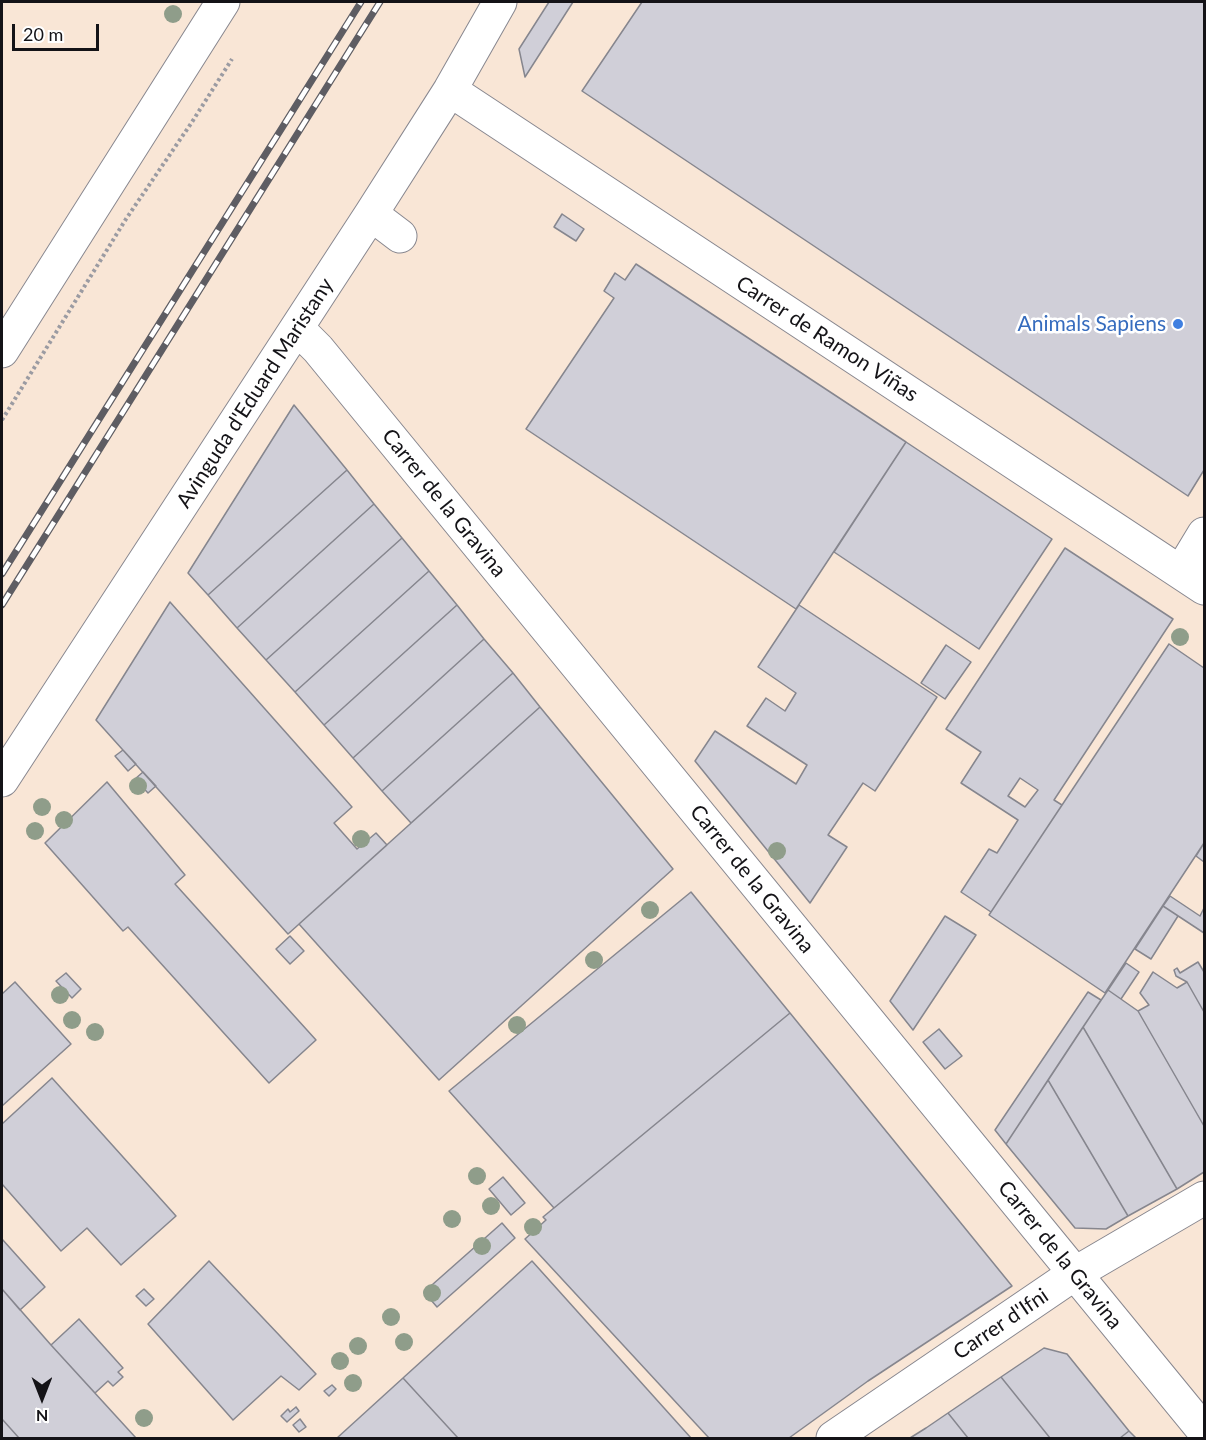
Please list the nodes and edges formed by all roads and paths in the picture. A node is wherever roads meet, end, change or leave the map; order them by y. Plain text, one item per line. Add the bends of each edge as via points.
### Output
1 (223, 2) edge
2 (500, 2) edge
3 (232, 59) dead end
4 (450, 90) junction
5 (371, 214) junction
6 (400, 236) dead end
7 (298, 329) junction
8 (2, 351) edge
9 (2, 420) edge
10 (1204, 534) edge
11 (1193, 580) edge
12 (2, 780) edge
13 (1204, 1198) edge
14 (1074, 1274) junction
15 (1204, 1431) edge
16 (833, 1438) edge

1 - 8 street
2 - 4 street, Avinguda d'Eduard Maristany
3 - 9 path via 126,219
4 - 5 street, Avinguda d'Eduard Maristany
4 - 11 street, Carrer de Ramon Viñas
5 - 6 street
5 - 7 street, Avinguda d'Eduard Maristany
7 - 12 street, Avinguda d'Eduard Maristany
7 - 14 street, Carrer de la Gravina via 326,358
10 - 11 street
13 - 14 street, Carrer d'Ifni
14 - 15 street, Carrer de la Gravina
14 - 16 street, Carrer d'Ifni

